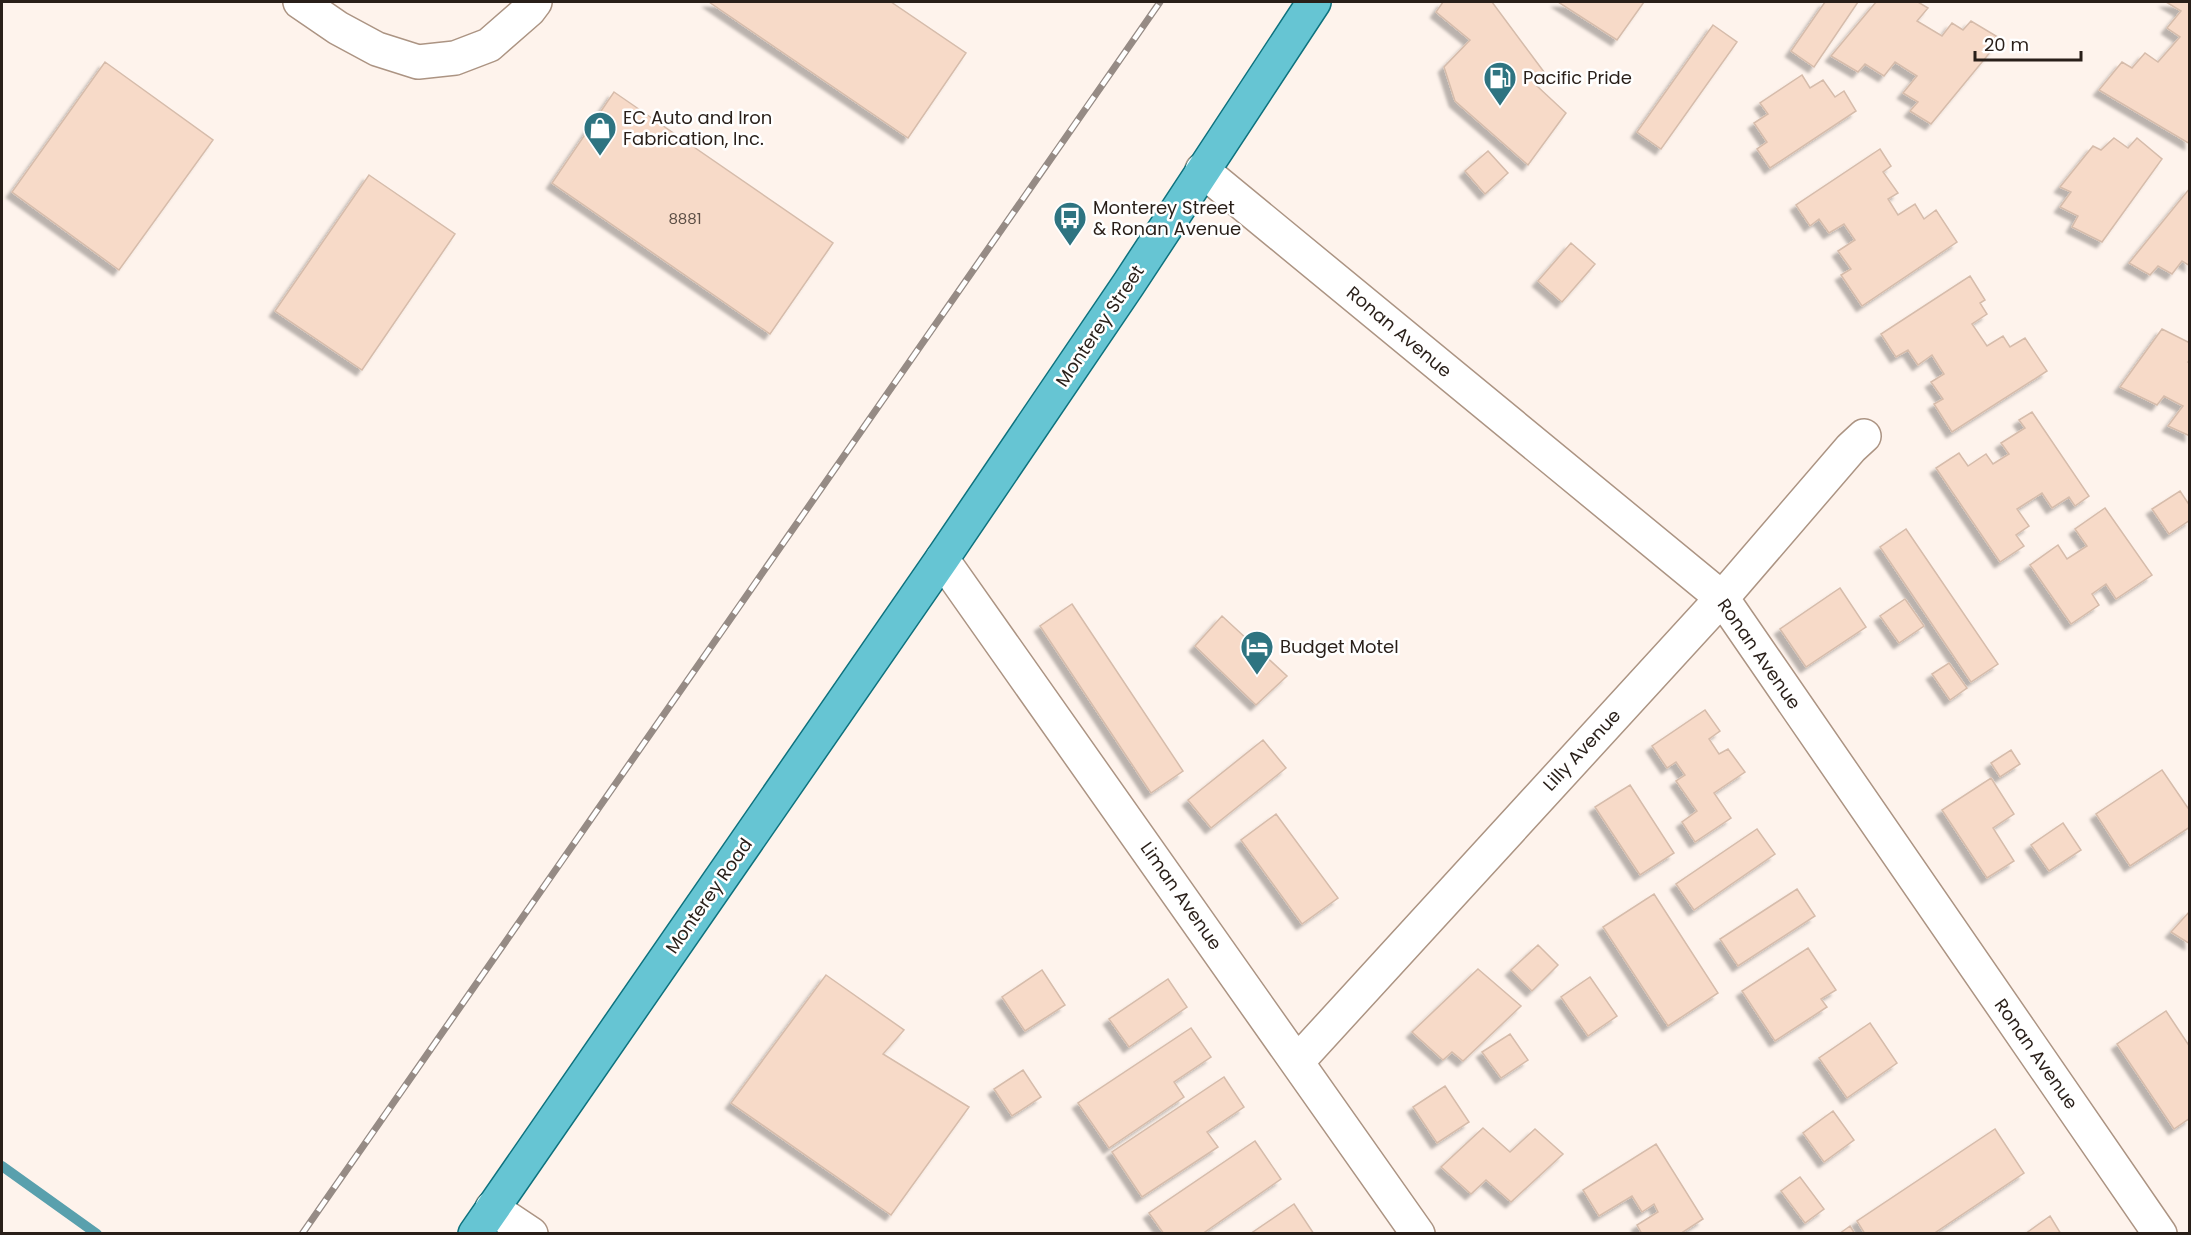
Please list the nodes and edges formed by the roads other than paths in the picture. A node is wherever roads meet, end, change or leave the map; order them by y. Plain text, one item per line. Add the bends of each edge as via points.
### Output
1 (300, 2) edge
2 (535, 2) edge
3 (1314, 2) edge
4 (1202, 170) junction
5 (1864, 436) dead end
6 (942, 559) junction
7 (1722, 598) junction
8 (1297, 1062) junction
9 (484, 1221) edge
10 (531, 1233) edge
11 (1418, 1233) edge
12 (2160, 1233) edge

1 - 2 street via 376,49 418,62 454,58 489,45
3 - 4 main road, Monterey Street
4 - 6 main road, Monterey Street
4 - 7 street, Ronan Avenue
5 - 7 street, Lilly Avenue
6 - 8 street, Liman Avenue
6 - 9 main road, Monterey Road
7 - 8 street, Lilly Avenue
7 - 12 street, Ronan Avenue
8 - 11 street, Liman Avenue
9 - 10 street

